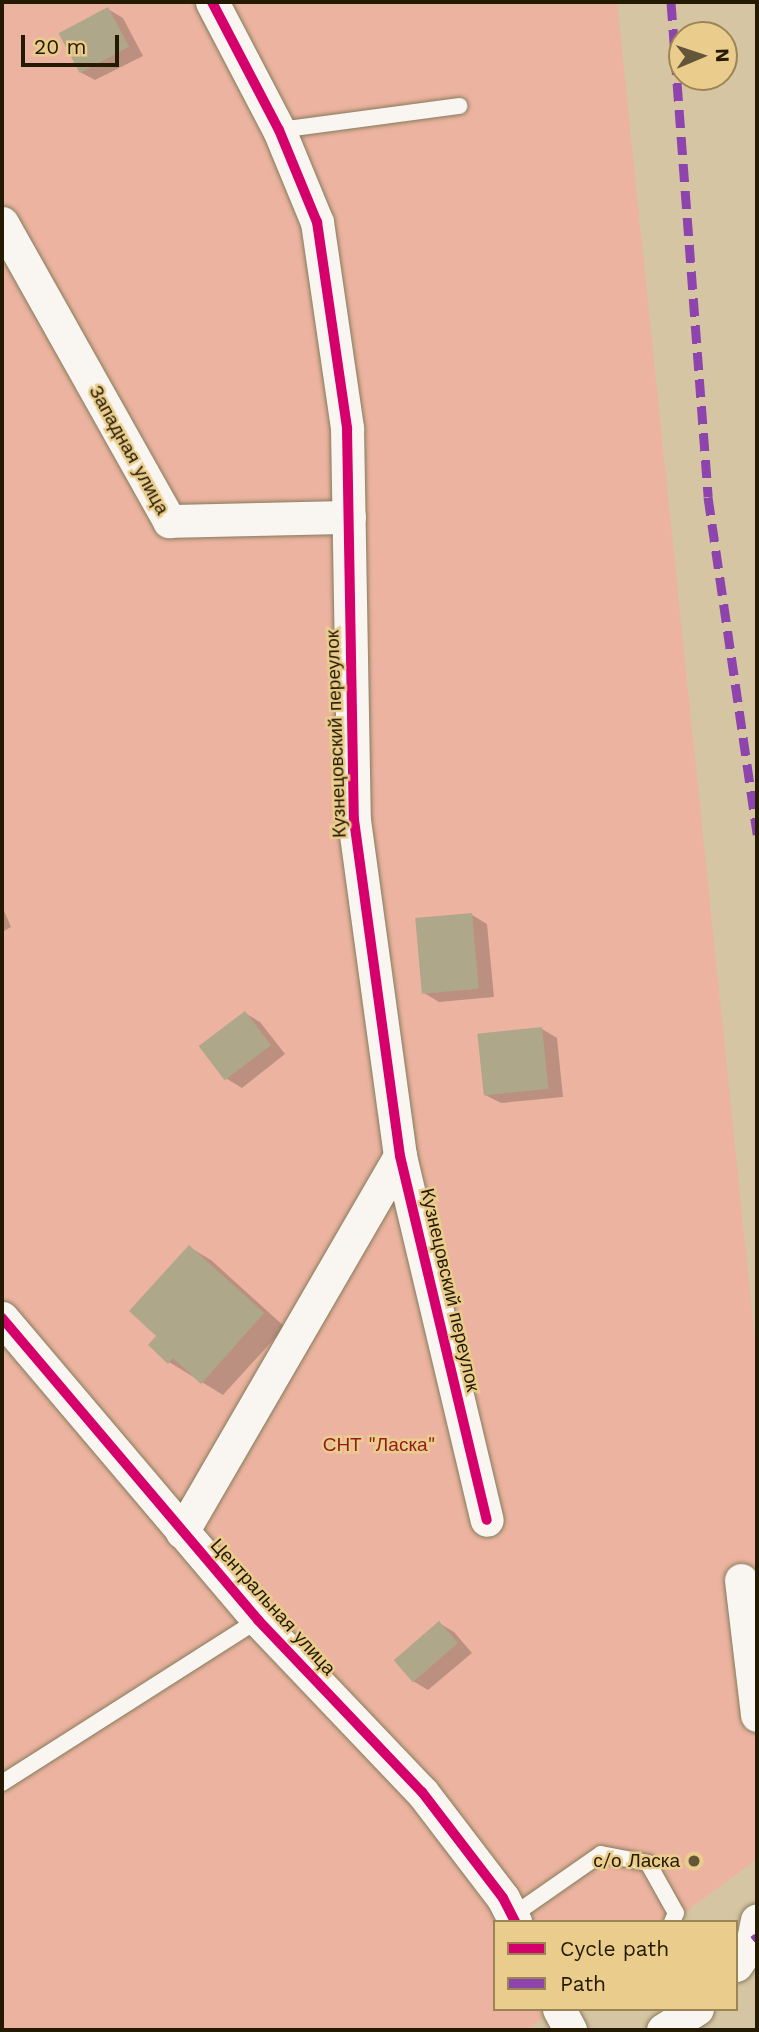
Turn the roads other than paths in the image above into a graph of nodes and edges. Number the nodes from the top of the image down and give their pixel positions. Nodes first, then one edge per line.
1 (212, 2) edge
2 (459, 106) dead end
3 (279, 130) junction
4 (2, 223) edge
5 (348, 517) junction
6 (400, 1156) junction
7 (2, 1318) edge
8 (487, 1520) dead end
9 (182, 1532) junction
10 (741, 1580) dead end
11 (258, 1620) junction
12 (757, 1715) edge
13 (2, 1783) edge
14 (514, 1919) edge
15 (673, 1920) edge
16 (757, 1920) edge
17 (738, 1962) edge
18 (694, 2011) edge
19 (663, 2030) edge

1 - 3 street, Кузнецовский переулок
2 - 3 lane
3 - 5 street, Кузнецовский переулок
4 - 5 street, Западная улица
5 - 6 street, Кузнецовский переулок
6 - 8 street, Кузнецовский переулок
6 - 9 street
7 - 9 street, Центральная улица
9 - 11 street, Центральная улица
10 - 12 street
11 - 13 lane
11 - 14 street, Центральная улица
14 - 15 lane
16 - 17 street
18 - 19 street

